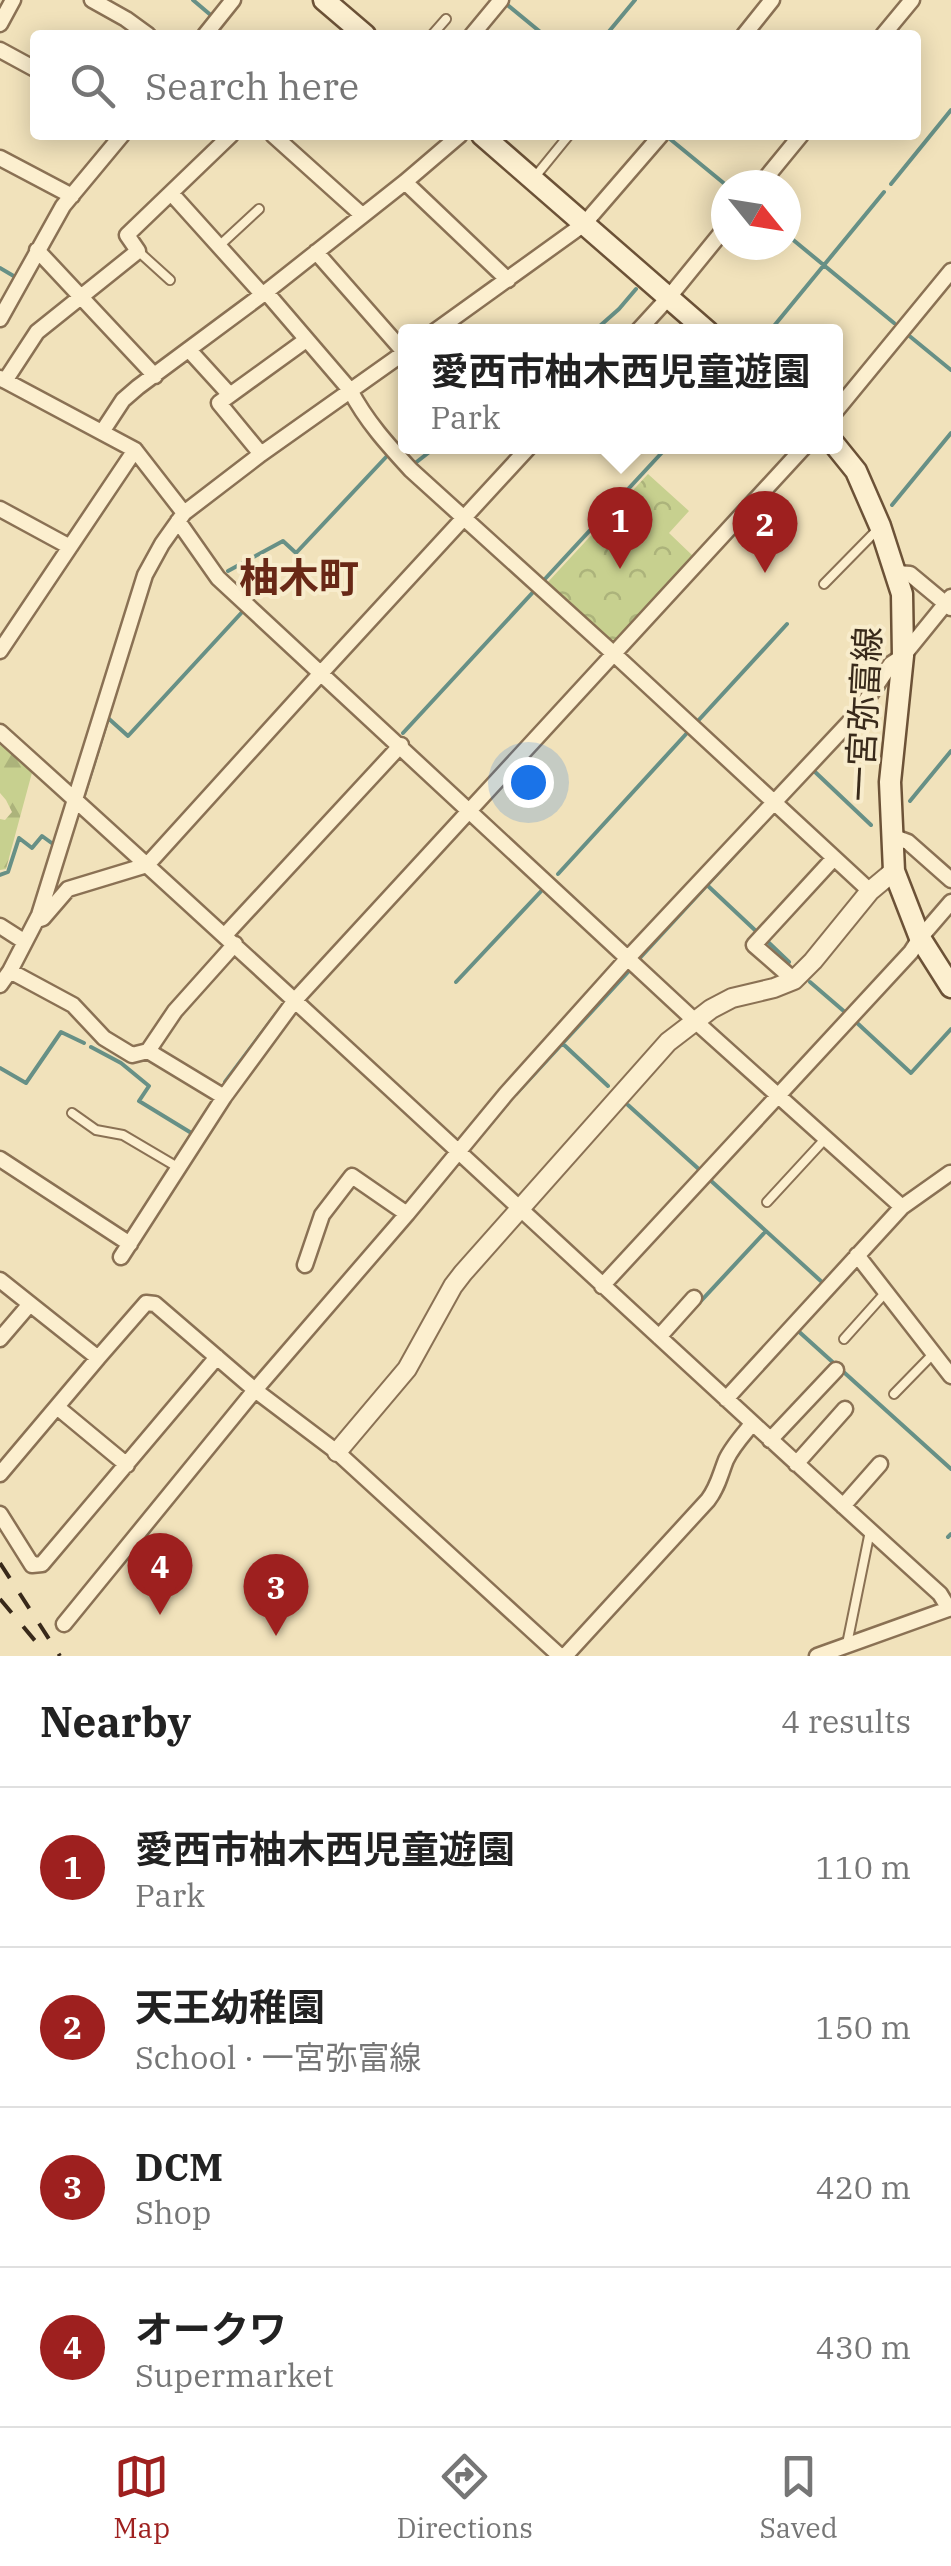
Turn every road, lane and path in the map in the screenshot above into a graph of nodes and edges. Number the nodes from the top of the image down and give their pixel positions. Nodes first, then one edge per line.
1 (13, 0) edge
2 (92, 0) edge
3 (234, 0) edge
4 (324, 0) edge
5 (501, 0) edge
6 (772, 0) edge
7 (912, 0) edge
8 (446, 19) dead end
9 (0, 24) edge
10 (141, 30) edge
11 (209, 30) edge
12 (359, 30) edge
13 (436, 30) edge
14 (476, 30) edge
15 (748, 30) edge
16 (887, 30) edge
17 (0, 50) edge
18 (30, 66) edge
19 (118, 140) edge
20 (226, 140) edge
21 (279, 140) edge
22 (454, 140) edge
23 (488, 140) edge
24 (565, 140) edge
25 (656, 140) edge
26 (797, 140) edge
27 (0, 158) edge
28 (772, 170) edge
29 (532, 179) junction
30 (406, 182) junction
31 (171, 193) junction
32 (72, 196) junction
33 (260, 210) dead end
34 (362, 215) junction
35 (584, 224) junction
36 (711, 245) edge
37 (219, 246) junction
38 (37, 250) junction
39 (138, 251) junction
40 (316, 252) junction
41 (951, 271) edge
42 (170, 280) dead end
43 (508, 280) junction
44 (264, 293) junction
45 (81, 297) junction
46 (668, 297) junction
47 (0, 319) edge
48 (445, 324) edge
49 (644, 324) edge
50 (699, 324) edge
51 (306, 340) junction
52 (398, 345) edge
53 (190, 350) junction
54 (398, 356) edge
55 (155, 376) junction
56 (3, 380) edge
57 (350, 390) junction
58 (230, 395) junction
59 (843, 402) edge
60 (102, 432) junction
61 (135, 450) junction
62 (261, 454) junction
63 (523, 454) edge
64 (798, 454) edge
65 (842, 454) edge
66 (0, 509) edge
67 (181, 517) junction
68 (464, 518) junction
69 (880, 526) junction
70 (70, 547) junction
71 (896, 572) junction
72 (824, 584) dead end
73 (949, 603) edge
74 (0, 651) edge
75 (614, 654) junction
76 (903, 656) junction
77 (322, 672) junction
78 (0, 732) edge
79 (401, 745) junction
80 (76, 800) junction
81 (773, 801) junction
82 (470, 810) junction
83 (892, 836) junction
84 (834, 858) junction
85 (148, 865) junction
86 (894, 872) junction
87 (951, 880) edge
88 (870, 891) junction
89 (951, 902) edge
90 (36, 921) junction
91 (0, 926) edge
92 (920, 938) junction
93 (230, 939) junction
94 (25, 942) junction
95 (628, 958) junction
96 (10, 971) junction
97 (794, 980) junction
98 (0, 986) edge
99 (951, 987) edge
100 (296, 999) junction
101 (694, 1020) junction
102 (148, 1051) junction
103 (777, 1095) junction
104 (224, 1097) junction
105 (72, 1113) dead end
106 (824, 1139) junction
107 (458, 1150) junction
108 (0, 1158) edge
109 (179, 1168) junction
110 (950, 1173) edge
111 (767, 1202) dead end
112 (902, 1206) junction
113 (519, 1210) junction
114 (408, 1214) junction
115 (130, 1244) junction
116 (857, 1255) junction
117 (121, 1258) dead end
118 (305, 1265) dead end
119 (0, 1280) edge
120 (602, 1286) junction
121 (886, 1292) junction
122 (694, 1298) dead end
123 (30, 1304) junction
124 (659, 1338) junction
125 (844, 1339) dead end
126 (0, 1340) edge
127 (934, 1354) junction
128 (218, 1357) junction
129 (98, 1358) junction
130 (836, 1370) dead end
131 (951, 1376) edge
132 (255, 1390) junction
133 (894, 1394) dead end
134 (726, 1399) junction
135 (57, 1407) junction
136 (846, 1409) dead end
137 (752, 1424) junction
138 (770, 1440) junction
139 (337, 1452) junction
140 (126, 1464) junction
141 (796, 1464) junction
142 (880, 1464) dead end
143 (0, 1474) edge
144 (843, 1506) junction
145 (0, 1514) edge
146 (870, 1531) junction
147 (950, 1609) edge
148 (64, 1624) dead end
149 (846, 1645) junction
150 (562, 1656) edge
151 (817, 1656) edge

1 - 9 street
2 - 10 street
3 - 11 street
4 - 12 main road
5 - 14 street
6 - 15 street
7 - 16 street
8 - 13 lane
17 - 18 street
19 - 32 street
20 - 31 street
21 - 34 street
22 - 30 street
23 - 29 main road
24 - 29 lane
25 - 35 street
26 - 28 street
27 - 32 street
29 - 35 main road
30 - 34 street
30 - 43 street
31 - 37 street
31 - 39 street
32 - 38 street
33 - 37 lane
34 - 40 street
35 - 43 street
35 - 46 main road
36 - 46 street
37 - 44 street
38 - 45 street
38 - 47 street
39 - 42 lane
39 - 45 street
40 - 44 street
40 - 52 street
41 - 59 street
43 - 48 street
44 - 51 street
44 - 53 street
45 - 55 street
45 - 56 street
46 - 49 street
46 - 50 main road
51 - 57 street
51 - 58 street
53 - 55 street
53 - 58 street
54 - 57 street
55 - 60 street
56 - 60 street
57 - 62 street
57 - 68 street
58 - 62 street
60 - 61 street
61 - 67 street
61 - 70 street
62 - 67 street
63 - 68 street
64 - 75 street
65 - 69 main road, 一宮弥富線
66 - 70 street
67 - 77 street
67 - 80 street
68 - 75 street
68 - 77 street
69 - 71 main road, 一宮弥富線
69 - 72 lane
70 - 74 street
71 - 73 street
71 - 76 main road, 一宮弥富線
73 - 76 street
75 - 81 street
75 - 82 street
76 - 81 street
76 - 83 main road, 一宮弥富線
77 - 79 street
77 - 85 street
78 - 80 street
79 - 82 street
79 - 93 street
80 - 85 street
80 - 90 street
81 - 84 street
81 - 95 street
82 - 95 street
82 - 100 street
83 - 86 main road, 一宮弥富線
83 - 87 street
84 - 88 street
84 - 97 street
85 - 90 street
85 - 93 street
86 - 88 street
86 - 92 main road, 一宮弥富線
88 - 97 street
89 - 92 street
90 - 94 street
91 - 94 street
92 - 99 main road, 一宮弥富線
92 - 103 street
93 - 100 street
93 - 102 street
94 - 96 street
95 - 101 street
95 - 107 street
96 - 98 street
96 - 102 street
97 - 101 street
100 - 104 street
100 - 107 street
101 - 103 street
101 - 113 street
102 - 104 street
103 - 106 street
103 - 120 street
104 - 109 street
105 - 109 lane
106 - 111 lane
106 - 112 street
107 - 113 street
107 - 114 street
108 - 115 street
109 - 115 street
110 - 112 street
112 - 116 street
113 - 120 street
113 - 139 street
114 - 118 street
114 - 132 street
115 - 117 street
116 - 121 street
116 - 134 street
119 - 123 street
120 - 124 street
121 - 125 lane
121 - 127 street
122 - 124 street
123 - 126 street
123 - 129 street
124 - 134 street
127 - 131 street
127 - 133 lane
128 - 129 street
128 - 132 street
128 - 140 street
129 - 135 street
130 - 138 street
132 - 139 street
132 - 148 street
134 - 137 street
135 - 140 street
135 - 143 street
136 - 141 street
137 - 138 street
137 - 150 street
138 - 141 street
139 - 150 street
140 - 145 street
141 - 144 street
142 - 144 street
144 - 146 street
146 - 147 street
146 - 149 lane
147 - 149 street
149 - 151 street

